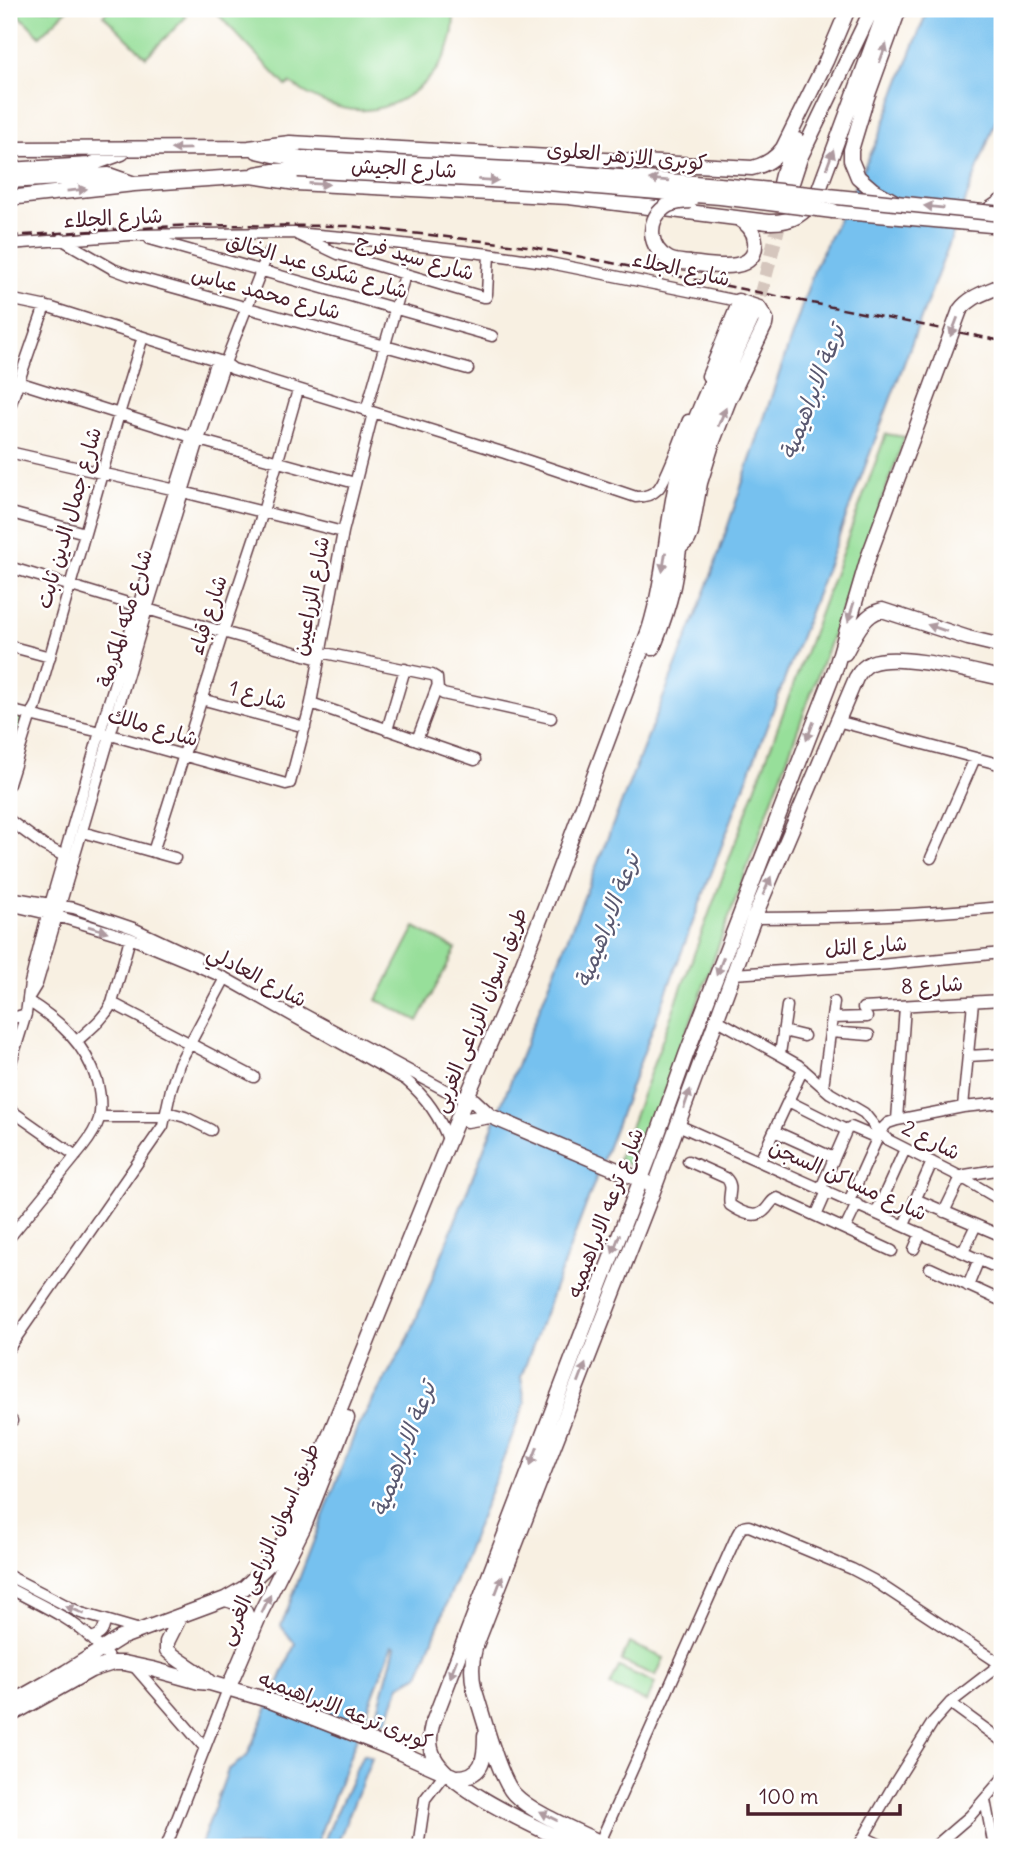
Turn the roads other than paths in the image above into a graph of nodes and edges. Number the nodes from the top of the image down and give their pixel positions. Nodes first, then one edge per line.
1 (848, 9) edge
2 (859, 9) edge
3 (872, 9) edge
4 (886, 9) edge
5 (899, 9) edge
6 (249, 148) junction
7 (9, 149) edge
8 (130, 150) junction
9 (299, 164) junction
10 (728, 167) junction
11 (9, 170) edge
12 (252, 176) junction
13 (9, 181) edge
14 (134, 184) junction
15 (720, 197) junction
16 (9, 198) edge
17 (1002, 201) edge
18 (896, 203) junction
19 (986, 212) junction
20 (1002, 214) edge
21 (720, 215) junction
22 (738, 218) junction
23 (1002, 226) edge
24 (294, 233) junction
25 (130, 235) junction
26 (61, 239) junction
27 (9, 244) edge
28 (268, 253) dead end
29 (489, 254) junction
30 (261, 271) junction
31 (405, 275) junction
32 (1002, 285) edge
33 (9, 299) edge
34 (9, 306) edge
35 (246, 308) junction
36 (396, 308) junction
37 (44, 309) junction
38 (745, 310) junction
39 (492, 336) dead end
40 (141, 343) junction
41 (385, 345) junction
42 (222, 365) junction
43 (468, 369) dead end
44 (18, 382) junction
45 (298, 390) junction
46 (9, 409) edge
47 (370, 412) junction
48 (119, 414) junction
49 (195, 438) junction
50 (9, 452) edge
51 (278, 462) junction
52 (102, 473) junction
53 (355, 482) junction
54 (180, 491) junction
55 (263, 512) junction
56 (15, 514) dead end
57 (343, 531) junction
58 (85, 533) junction
59 (678, 549) junction
60 (9, 566) edge
61 (70, 584) junction
62 (142, 607) junction
63 (223, 632) junction
64 (9, 646) edge
65 (1002, 646) edge
66 (320, 656) junction
67 (50, 657) junction
68 (836, 667) junction
69 (405, 669) junction
70 (1002, 678) edge
71 (437, 687) junction
72 (201, 699) junction
73 (311, 703) junction
74 (9, 710) edge
75 (31, 714) junction
76 (551, 718) dead end
77 (837, 721) junction
78 (305, 727) junction
79 (387, 730) junction
80 (105, 733) junction
81 (417, 740) junction
82 (183, 755) junction
83 (975, 758) junction
84 (475, 760) dead end
85 (1002, 765) edge
86 (9, 784) edge
87 (286, 784) joint
88 (9, 820) edge
89 (82, 832) junction
90 (153, 852) junction
91 (69, 858) junction
92 (175, 858) dead end
93 (930, 858) dead end
94 (9, 897) edge
95 (9, 905) edge
96 (1002, 906) edge
97 (54, 910) junction
98 (754, 918) junction
99 (130, 938) junction
100 (1002, 953) edge
101 (733, 974) junction
102 (225, 978) junction
103 (29, 999) junction
104 (1002, 1000) edge
105 (834, 1002) dead end
106 (973, 1002) junction
107 (112, 1003) junction
108 (787, 1006) dead end
109 (905, 1006) junction
110 (26, 1014) junction
111 (504, 1017) junction
112 (832, 1018) junction
113 (9, 1019) edge
114 (716, 1019) junction
115 (783, 1031) junction
116 (830, 1032) junction
117 (869, 1035) dead end
118 (804, 1037) dead end
119 (77, 1041) junction
120 (190, 1043) junction
121 (780, 1054) junction
122 (1002, 1054) edge
123 (968, 1056) junction
124 (693, 1057) junction
125 (9, 1069) edge
126 (803, 1069) junction
127 (254, 1077) dead end
128 (823, 1087) junction
129 (470, 1100) junction
130 (788, 1101) junction
131 (1002, 1103) edge
132 (963, 1107) junction
133 (9, 1109) edge
134 (166, 1114) junction
135 (489, 1116) junction
136 (100, 1117) junction
137 (467, 1120) junction
138 (897, 1120) junction
139 (678, 1125) junction
140 (211, 1130) dead end
141 (846, 1130) junction
142 (774, 1131) junction
143 (878, 1136) junction
144 (449, 1142) junction
145 (905, 1149) junction
146 (76, 1156) junction
147 (834, 1158) junction
148 (688, 1161) dead end
149 (932, 1162) junction
150 (763, 1163) junction
151 (1002, 1169) edge
152 (761, 1176) dead end
153 (961, 1178) junction
154 (640, 1180) junction
155 (655, 1186) junction
156 (824, 1189) junction
157 (915, 1199) junction
158 (1002, 1201) edge
159 (853, 1203) junction
160 (944, 1212) junction
161 (876, 1213) junction
162 (816, 1216) junction
163 (904, 1225) junction
164 (976, 1225) junction
165 (13, 1226) edge
166 (845, 1229) junction
167 (921, 1233) junction
168 (1002, 1236) edge
169 (9, 1238) edge
170 (914, 1249) dead end
171 (892, 1251) dead end
172 (963, 1252) junction
173 (979, 1259) junction
174 (930, 1268) dead end
175 (1002, 1270) edge
176 (968, 1286) junction
177 (1002, 1301) edge
178 (10, 1344) edge
179 (524, 1501) junction
180 (9, 1576) edge
181 (9, 1588) edge
182 (225, 1599) junction
183 (180, 1616) junction
184 (105, 1620) junction
185 (136, 1631) junction
186 (252, 1634) junction
187 (90, 1638) junction
188 (101, 1651) junction
189 (123, 1664) junction
190 (1002, 1664) edge
191 (210, 1683) junction
192 (228, 1689) junction
193 (9, 1703) edge
194 (950, 1703) junction
195 (9, 1716) edge
196 (484, 1720) junction
197 (1002, 1726) edge
198 (998, 1738) edge
199 (205, 1748) junction
200 (445, 1773) junction
201 (1002, 1779) edge
202 (985, 1800) junction
203 (1002, 1818) edge
204 (989, 1821) junction
205 (861, 1842) edge
206 (604, 1845) edge
207 (166, 1847) edge
208 (418, 1847) edge
209 (577, 1847) edge
210 (885, 1847) edge
211 (934, 1847) edge
212 (994, 1847) edge

1 - 10 main road, شارع الجيش
2 - 3 main road
22 -> 4 main road, شارع الجيش
18 -> 5 main road
6 -> 8 main road, شارع الجيش
6 - 9 main road, كوبرى الازهر العلوى
6 - 10 main road, شارع الجيش
7 - 8 main road, شارع الجيش
8 - 11 main road
9 - 12 main road, كوبرى الازهر العلوى
9 -> 15 main road, كوبرى الازهر العلوى, bridge
18 -> 9 main road, كوبرى الازهر العلوى, bridge
10 - 21 main road
12 - 14 main road, شارع الجيش
12 -> 21 main road, شارع الجيش
13 - 14 main road
16 -> 14 main road, شارع الجيش
15 - 22 main road, bridge
15 - 23 main road, كوبرى الازهر العلوى, bridge
17 - 19 main road
19 -> 18 main road, كوبرى الازهر العلوى, bridge
19 - 20 main road, كوبرى الازهر العلوى, bridge
21 - 22 main road, شارع الجيش
24 - 25 street, شارع الجلاء
24 - 29 street, شارع الجلاء
24 - 31 street, شارع سيد فرج
25 - 26 street, شارع الجلاء
25 - 30 street, شارع شكرى عبد الخالق
26 - 27 street, شارع الجلاء
26 - 35 street, شارع محمد عباس
28 - 30 street, شارع مكه المكرمة
29 - 31 street, شارع سيد فرج
29 - 38 street, شارع الجلاء
30 - 35 street, شارع مكه المكرمة
30 - 36 street, شارع شكرى عبد الخالق
31 - 36 street, شارع الزراعيين
32 -> 68 main road, bridge
33 - 37 street, شارع الجلاء
34 - 37 street, شارع الجلاء
35 - 41 street, شارع محمد عباس
35 - 42 street, شارع مكه المكرمة
36 - 39 street, شارع شكرى عبد الخالق
36 - 41 street, شارع الزراعيين
37 - 40 street, شارع الجلاء
37 - 42 street, شارع الجلاء
37 - 44 street
38 - 47 street, شارع الجلاء
38 - 59 main road, طريق اسوان الزراعى الغربى
59 -> 38 main road
38 -> 111 main road, طريق اسوان الزراعى الغربى
40 - 42 street, شارع الجلاء
40 - 48 street, شارع جمال الدين ثابت
41 - 43 street, شارع محمد عباس
41 - 47 street, شارع الزراعيين
42 - 45 street, شارع الجلاء
42 - 49 street, شارع مكه المكرمة
44 - 46 street
44 - 48 street
45 - 47 street, شارع الجلاء
45 - 51 street, شارع قباء
47 - 53 street, شارع الزراعيين
48 - 49 street
48 - 52 street, شارع جمال الدين ثابت
49 - 51 street
49 - 54 street, شارع مكه المكرمة
50 - 52 street
51 - 53 street
51 - 55 street, شارع قباء
52 - 54 street
52 - 58 street, شارع جمال الدين ثابت
53 - 57 street, شارع الزراعيين
54 - 55 street
54 - 62 street, شارع مكه المكرمة
55 - 57 street
55 - 63 street, شارع قباء
56 - 58 street
57 - 66 street, شارع الزراعيين
58 - 61 street, شارع جمال الدين ثابت
59 - 111 main road, طريق اسوان الزراعى الغربى
60 - 61 street
61 - 62 street
61 - 67 street, شارع جمال الدين ثابت
62 - 63 street
62 - 80 street, شارع مكه المكرمة
63 - 66 street
63 - 72 street, شارع قباء
64 - 67 street
65 -> 68 main road
66 - 69 street
66 - 73 street, شارع الزراعيين
67 - 75 street, شارع جمال الدين ثابت
68 -> 124 main road, شارع ترعه الابراهيميه
69 - 71 street
69 - 79 street
70 - 77 main road, شارع ترعه الابراهيميه
71 - 76 street
71 - 81 street
72 - 78 street, شارع 1
72 - 82 street, شارع قباء
73 - 78 street, شارع الزراعيين
73 - 79 street
74 - 75 street, شارع مالك
75 - 80 street, شارع مالك
75 - 86 street, شارع جمال الدين ثابت
77 - 83 street
98 -> 77 main road, شارع ترعه الابراهيميه
78 - 87 street, شارع الزراعيين
79 - 81 street
80 - 82 street, شارع مالك
80 - 89 street, شارع مكه المكرمة
80 - 91 street, شارع مكه المكرمة
81 - 84 street
82 - 87 street, شارع مالك
82 - 90 street, شارع قباء
83 - 85 street
83 - 93 street
88 - 91 street
89 - 90 street
89 - 91 street, شارع مكه المكرمة
90 - 92 street
91 - 97 street, شارع مكه المكرمة
94 - 97 street, شارع العادلي
95 - 97 street, شارع العادلي
96 - 98 street
97 -> 99 street, شارع العادلي
97 - 103 street, شارع مكه المكرمة
97 - 129 street, شارع العادلي
98 - 101 main road, شارع ترعه الابراهيميه
99 - 102 street, شارع العادلي
99 - 107 street
100 - 101 street, شارع التل
101 - 114 main road, شارع ترعه الابراهيميه
102 - 120 street
102 - 144 street, شارع العادلي
103 - 110 street, شارع مكه المكرمة
103 - 119 street
104 - 106 street, شارع 8
105 - 112 street
106 - 109 street, شارع 8
106 - 123 street
107 - 119 street
107 - 120 street
108 - 115 street
109 - 112 street, شارع 8
109 - 138 street
110 - 113 street
110 - 125 street, شارع مكه المكرمة
111 - 129 main road, طريق اسوان الزراعى الغربى
112 - 116 street
114 - 121 street
114 - 124 main road, شارع ترعه الابراهيميه
115 - 118 street
115 - 121 street
116 - 117 street
116 - 128 street
119 - 136 street
120 - 127 street
120 - 134 street
121 - 126 street
122 - 123 street
123 - 132 street
139 -> 124 main road, شارع ترعه الابراهيميه
124 - 154 main road, شارع ترعه الابراهيميه
126 - 128 street
126 - 130 street
128 - 143 street
129 - 135 main road
129 - 137 main road, طريق اسوان الزراعى الغربى
129 - 144 main road, طريق اسوان الزراعى الغربى
130 - 141 street
130 - 142 street
131 - 132 street
132 - 138 street
133 - 146 street
134 - 136 street
134 - 140 street
134 - 178 street
135 - 137 main road
135 - 154 main road
136 - 146 street
186 -> 137 main road, طريق اسوان الزراعى الغربى
138 - 143 street
139 - 150 street, شارع مساكن السجن
139 - 155 main road, شارع ترعه الابراهيميه
141 - 143 street
141 - 147 street
142 - 147 street
142 - 150 street
143 - 145 street, شارع 2
143 - 159 street
144 - 182 main road, طريق اسوان الزراعى الغربى
145 - 149 street, شارع 2
145 - 161 street
146 - 165 street
147 - 156 street
148 - 162 street
149 - 153 street, شارع 2
149 - 157 street
150 - 152 street
150 - 156 street, شارع مساكن السجن
151 - 153 street
153 - 158 street, شارع 2
153 - 160 street
154 - 155 main road
154 -> 179 main road, شارع ترعه الابراهيميه
179 -> 155 main road, شارع ترعه الابراهيميه
156 - 159 street, شارع مساكن السجن
156 - 162 street
157 - 160 street
157 - 163 street
159 - 161 street, شارع مساكن السجن
159 - 166 street
160 - 164 street
161 - 163 street, شارع مساكن السجن
162 - 166 street
163 - 167 street, شارع مساكن السجن
164 - 168 street
164 - 172 street
165 - 169 street
166 - 171 street
167 - 170 street
167 - 172 street, شارع مساكن السجن
172 - 173 street, شارع مساكن السجن
173 - 175 street, شارع مساكن السجن
173 - 176 street
174 - 176 street
176 - 177 street
196 -> 179 main road, شارع ترعه الابراهيميه
179 -> 200 main road, شارع ترعه الابراهيميه
184 -> 180 street
181 - 187 street
182 - 183 main road, طريق اسوان الزراعى الغربى
182 - 186 main road
183 - 185 main road, طريق اسوان الزراعى الغربى
183 - 191 main road
184 - 185 street
184 - 187 street
185 - 188 main road, طريق اسوان الزراعى الغربى
186 - 192 main road, طريق اسوان الزراعى الغربى
187 - 188 street
188 - 189 street
188 - 193 main road
189 - 191 main road
189 - 195 main road
189 - 199 street
190 - 194 street
190 - 206 street
191 - 192 main road
192 - 199 street
192 - 200 main road, كوبرى ترعه الابراهيميه
194 - 198 street
194 - 205 street
196 - 200 main road
206 -> 196 main road
197 - 198 street
199 - 207 street
200 - 208 street
200 - 209 main road, كوبرى ترعه الابراهيميه
201 - 202 street
202 - 204 street
202 - 211 street
203 - 204 street
204 - 212 street
205 - 210 street

